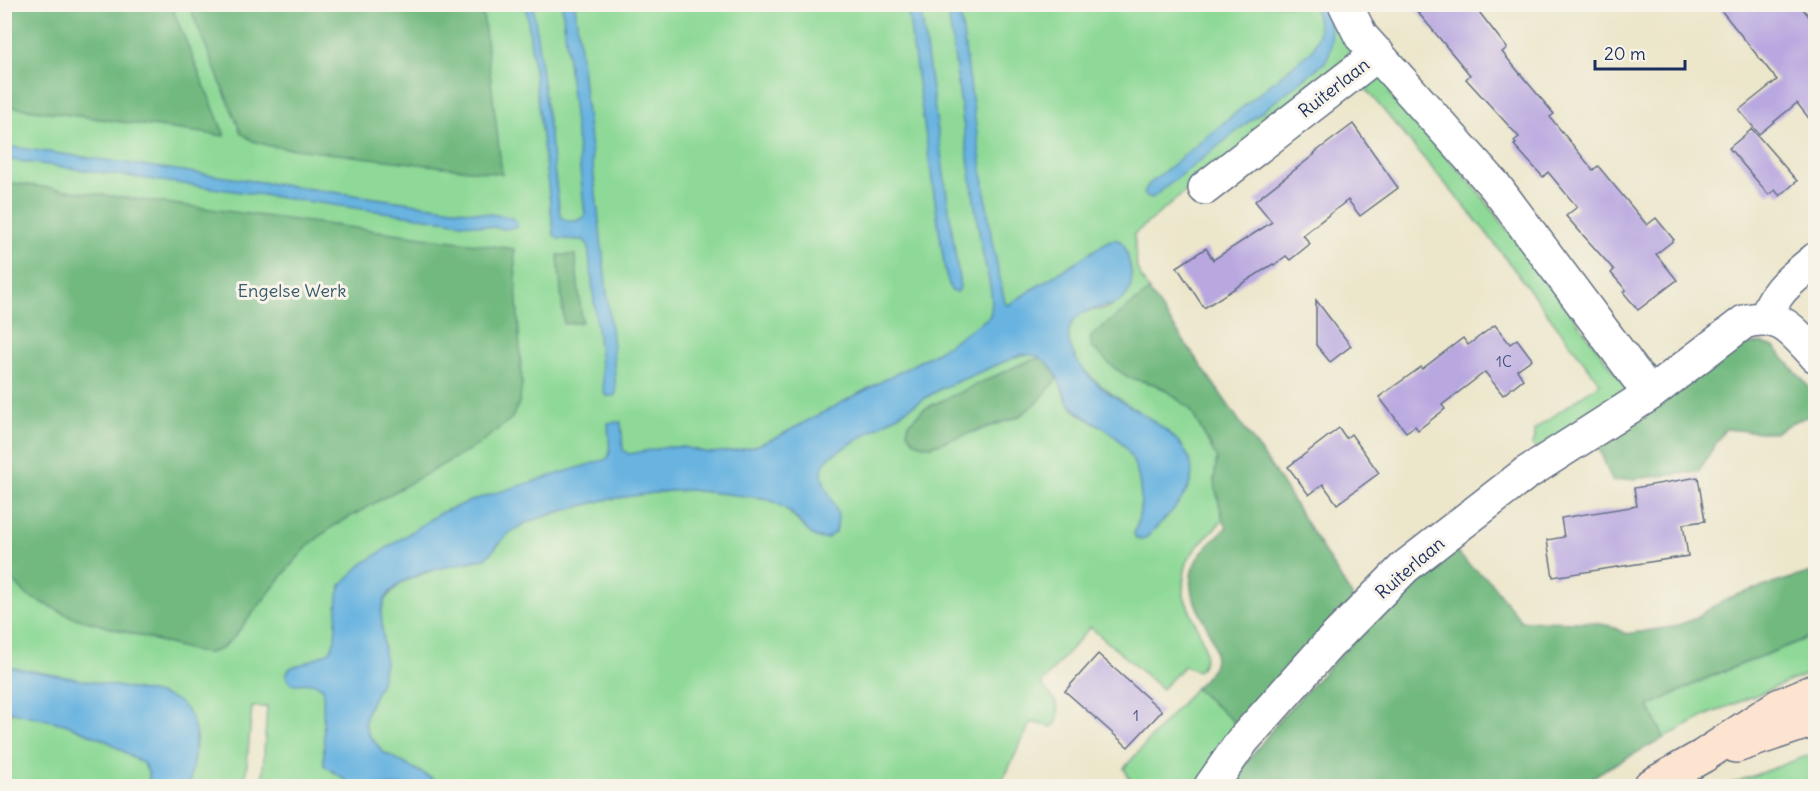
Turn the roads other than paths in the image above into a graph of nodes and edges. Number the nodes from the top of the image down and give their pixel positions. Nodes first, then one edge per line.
1 (1345, 4) edge
2 (1378, 54) junction
3 (1205, 188) dead end
4 (1815, 259) edge
5 (1767, 318) junction
6 (1815, 356) edge
7 (1650, 394) junction
8 (1815, 690) edge
9 (1815, 719) edge
10 (1703, 756) junction
11 (1211, 786) edge
12 (1650, 786) edge

1 - 2 street, Ruiterlaan
2 - 3 street, Ruiterlaan
2 - 7 street, Ruiterlaan
4 - 5 street
5 - 6 street
5 - 7 street, Ruiterlaan
7 - 11 street, Ruiterlaan
8 - 10 main road
9 - 10 main road
10 - 12 main road

